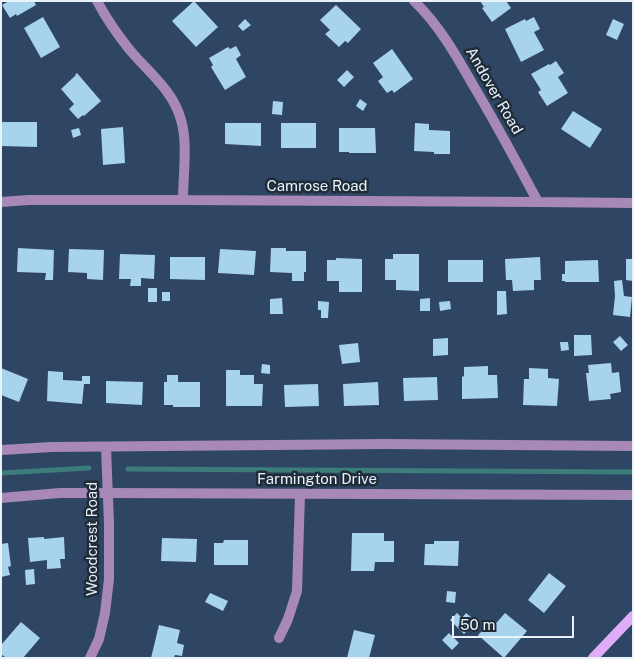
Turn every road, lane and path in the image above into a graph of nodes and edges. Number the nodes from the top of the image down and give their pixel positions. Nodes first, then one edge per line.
1 (97, 1) edge
2 (414, 1) edge
3 (183, 200) junction
4 (1, 202) edge
5 (538, 202) junction
6 (633, 203) edge
7 (633, 446) edge
8 (106, 447) junction
9 (1, 450) edge
10 (108, 493) junction
11 (300, 494) junction
12 (633, 496) edge
13 (1, 498) edge
14 (633, 616) edge
15 (279, 638) dead end
16 (90, 658) edge
17 (593, 658) edge

1 - 3 street
2 - 5 street, Andover Road
3 - 4 street, Camrose Road
3 - 5 street, Camrose Road
5 - 6 street, Camrose Road
7 - 8 street
8 - 9 street
8 - 10 street, Woodcrest Road
10 - 11 street, Farmington Drive
10 - 13 street, Farmington Drive
10 - 16 street, Woodcrest Road
11 - 12 street, Farmington Drive
11 - 15 street
14 - 17 main road

